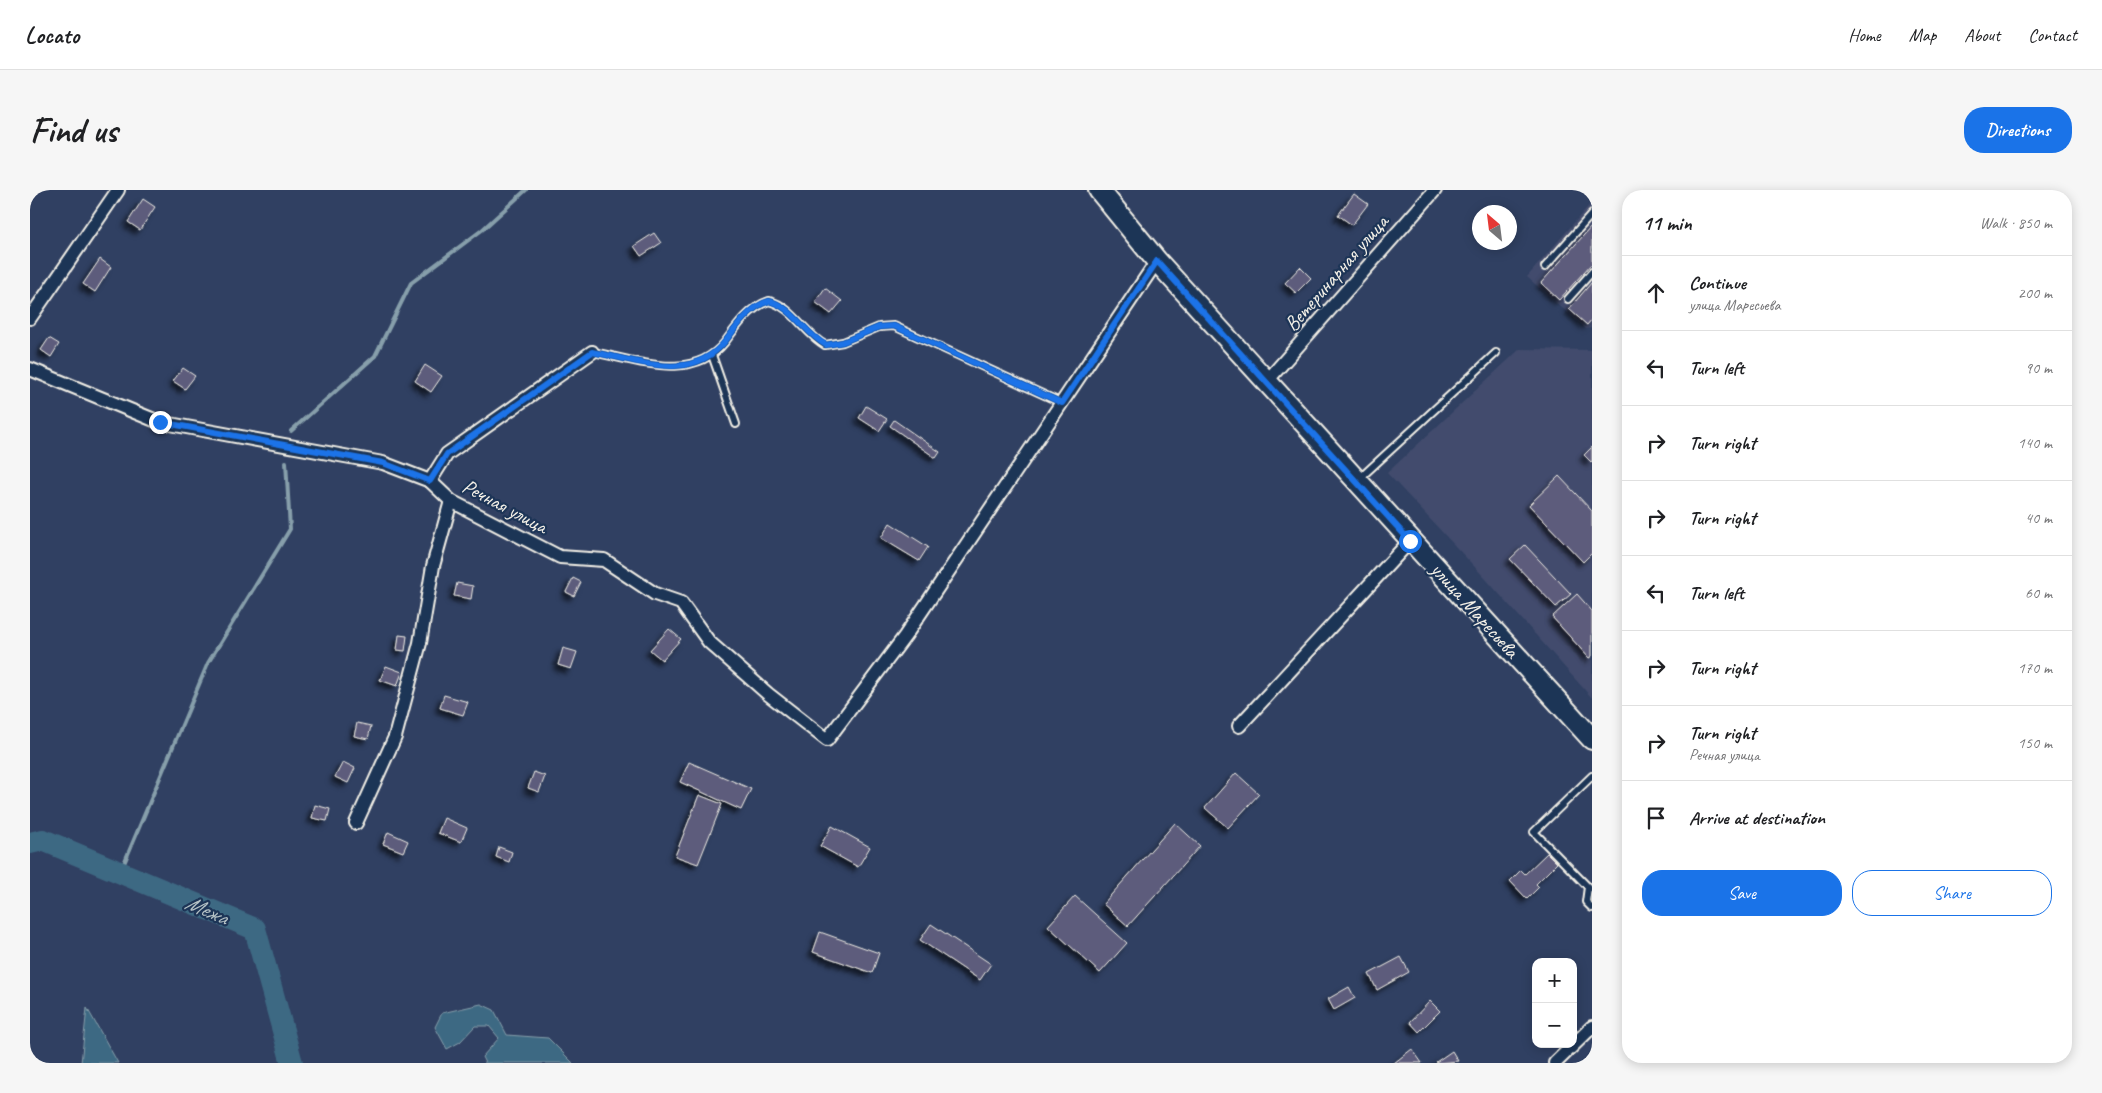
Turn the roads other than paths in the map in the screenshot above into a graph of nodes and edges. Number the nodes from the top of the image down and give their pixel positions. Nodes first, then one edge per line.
1 (118, 190) edge
2 (1098, 190) edge
3 (1435, 190) edge
4 (1592, 214) edge
5 (1157, 261) junction
6 (1545, 267) dead end
7 (1592, 272) edge
8 (1568, 299) dead end
9 (30, 318) edge
10 (592, 352) joint
11 (1496, 353) dead end
12 (712, 355) junction
13 (30, 369) edge
14 (1267, 382) junction
15 (1062, 403) junction
16 (736, 424) dead end
17 (1356, 480) junction
18 (430, 481) junction
19 (451, 501) junction
20 (1410, 541) junction
21 (1239, 726) dead end
22 (1592, 739) edge
23 (1592, 776) edge
24 (356, 822) dead end
25 (1592, 908) edge
26 (1592, 1027) edge
27 (1555, 1063) edge

1 - 9 street
2 - 5 main road, улица Маресьева
3 - 14 street, Ветеринарная улица
4 - 6 lane
5 - 14 main road, улица Маресьева
5 - 15 street
7 - 8 lane
10 - 12 lane
10 - 18 street
11 - 17 lane
12 - 15 lane
12 - 16 lane
13 - 18 street, Речная улица
14 - 17 main road, улица Маресьева
15 - 19 street, Речная улица
17 - 20 main road, улица Маресьева
18 - 19 street, Речная улица
19 - 24 street
20 - 21 street
20 - 22 main road, улица Маресьева
23 - 25 lane
26 - 27 street

